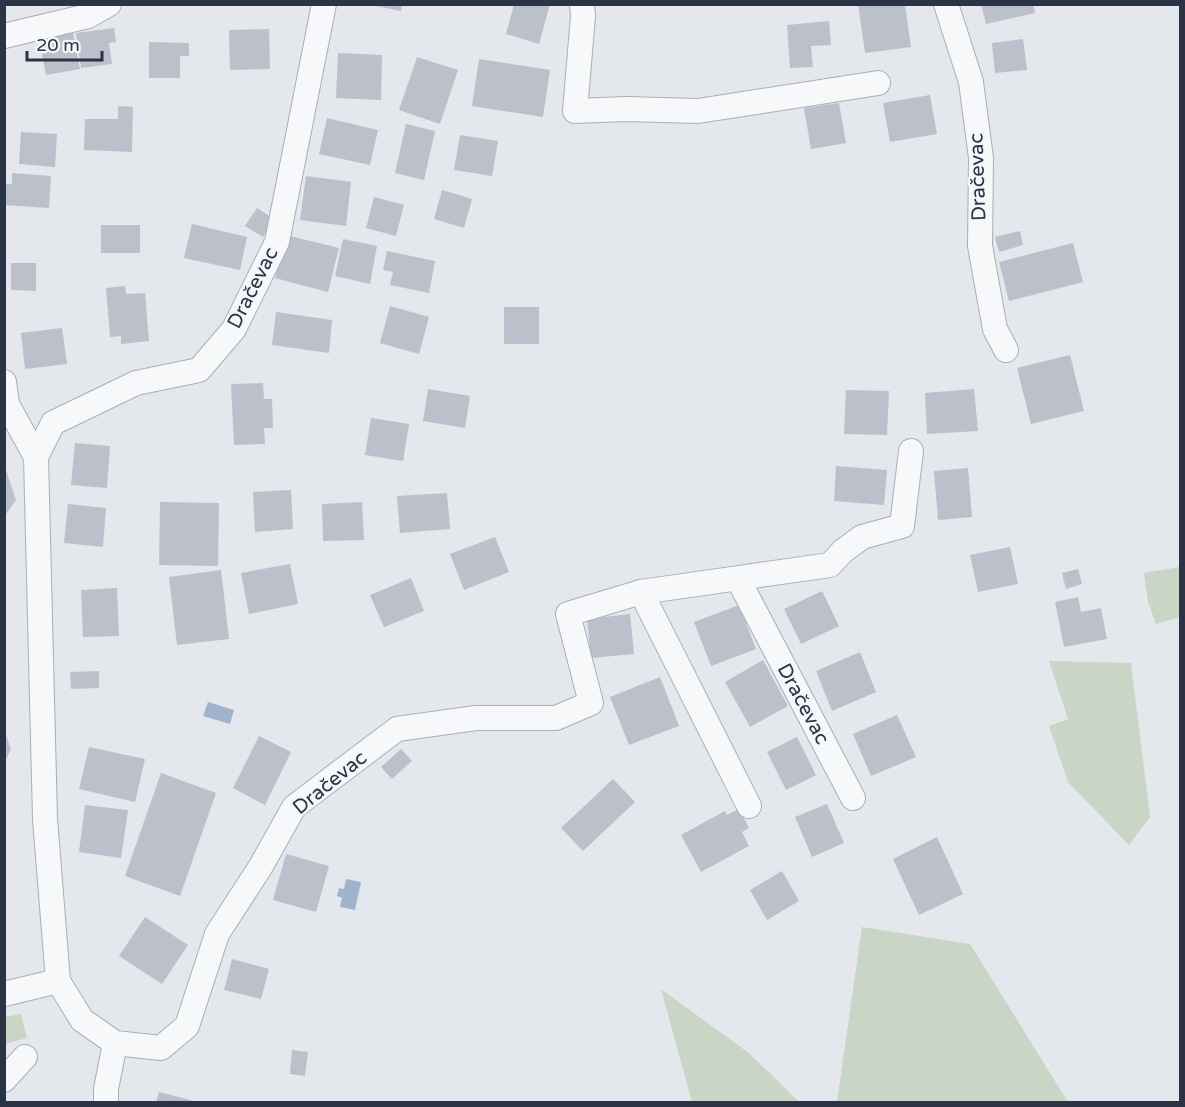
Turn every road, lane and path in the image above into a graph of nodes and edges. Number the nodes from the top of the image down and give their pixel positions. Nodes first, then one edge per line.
1 (109, 4) edge
2 (324, 4) edge
3 (582, 4) edge
4 (946, 4) edge
5 (4, 36) edge
6 (878, 83) dead end
7 (1006, 350) dead end
8 (4, 382) edge
9 (911, 451) dead end
10 (36, 458) junction
11 (738, 579) junction
12 (641, 591) junction
13 (853, 798) dead end
14 (749, 806) dead end
15 (58, 981) junction
16 (4, 994) edge
17 (115, 1043) junction
18 (25, 1057) dead end
19 (4, 1080) edge
20 (106, 1102) edge

1 - 5 street
2 - 10 street, Dračevac
3 - 6 street
4 - 7 street, Dračevac
8 - 10 street, Dračevac
9 - 11 street, Dračevac
10 - 15 street, Dračevac
11 - 12 street, Dračevac
11 - 13 street, Dračevac
12 - 14 street
12 - 17 street, Dračevac
15 - 16 street
15 - 17 street, Dračevac
17 - 20 street
18 - 19 street

